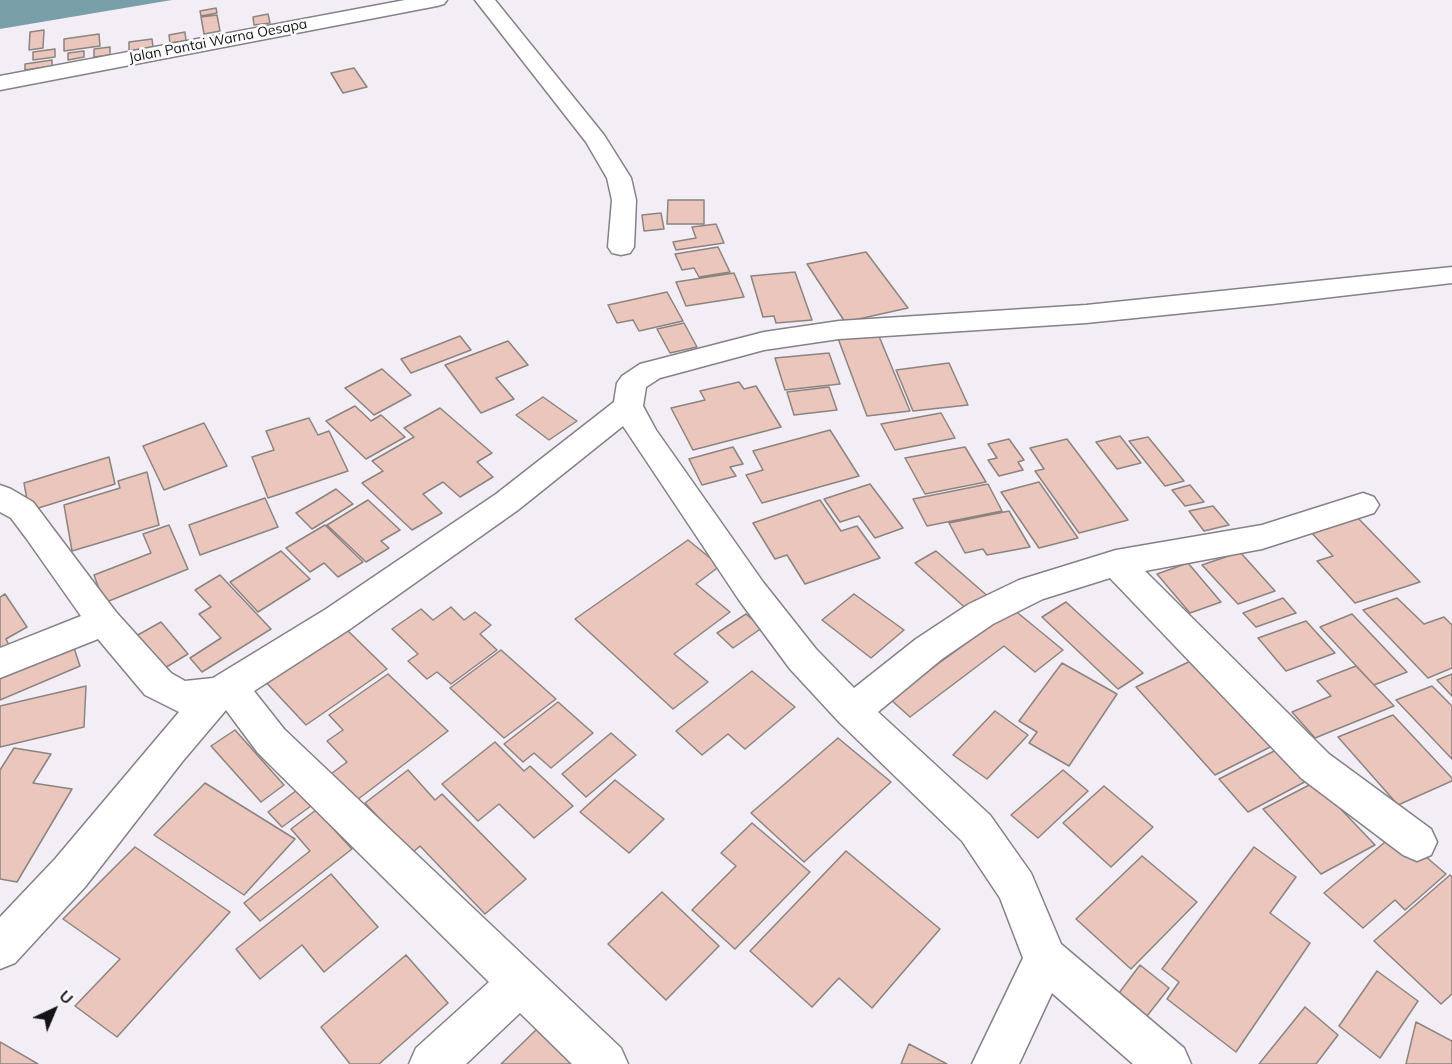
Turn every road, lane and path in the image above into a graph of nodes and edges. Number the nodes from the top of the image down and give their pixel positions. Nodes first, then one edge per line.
1 (437, 0) edge
2 (485, 0) edge
3 (0, 83) edge
4 (621, 247) dead end
5 (1452, 275) edge
6 (628, 406) junction
7 (0, 497) edge
8 (1363, 505) dead end
9 (1116, 563) junction
10 (104, 622) junction
11 (0, 663) edge
12 (224, 690) junction
13 (852, 711) junction
14 (1417, 842) dead end
15 (0, 948) edge
16 (1045, 959) junction
17 (520, 983) junction
18 (432, 1064) edge
19 (605, 1064) edge
20 (995, 1064) edge
21 (1168, 1064) edge

1 - 3 street, Jalan Pantai Warna Oesapa
2 - 4 street
5 - 6 street
6 - 12 street
6 - 13 street
7 - 10 street
8 - 9 street
9 - 13 street
9 - 14 street
10 - 11 street
10 - 12 street
12 - 15 street
12 - 17 street
13 - 16 street
16 - 20 street
16 - 21 street
17 - 18 street
17 - 19 street

